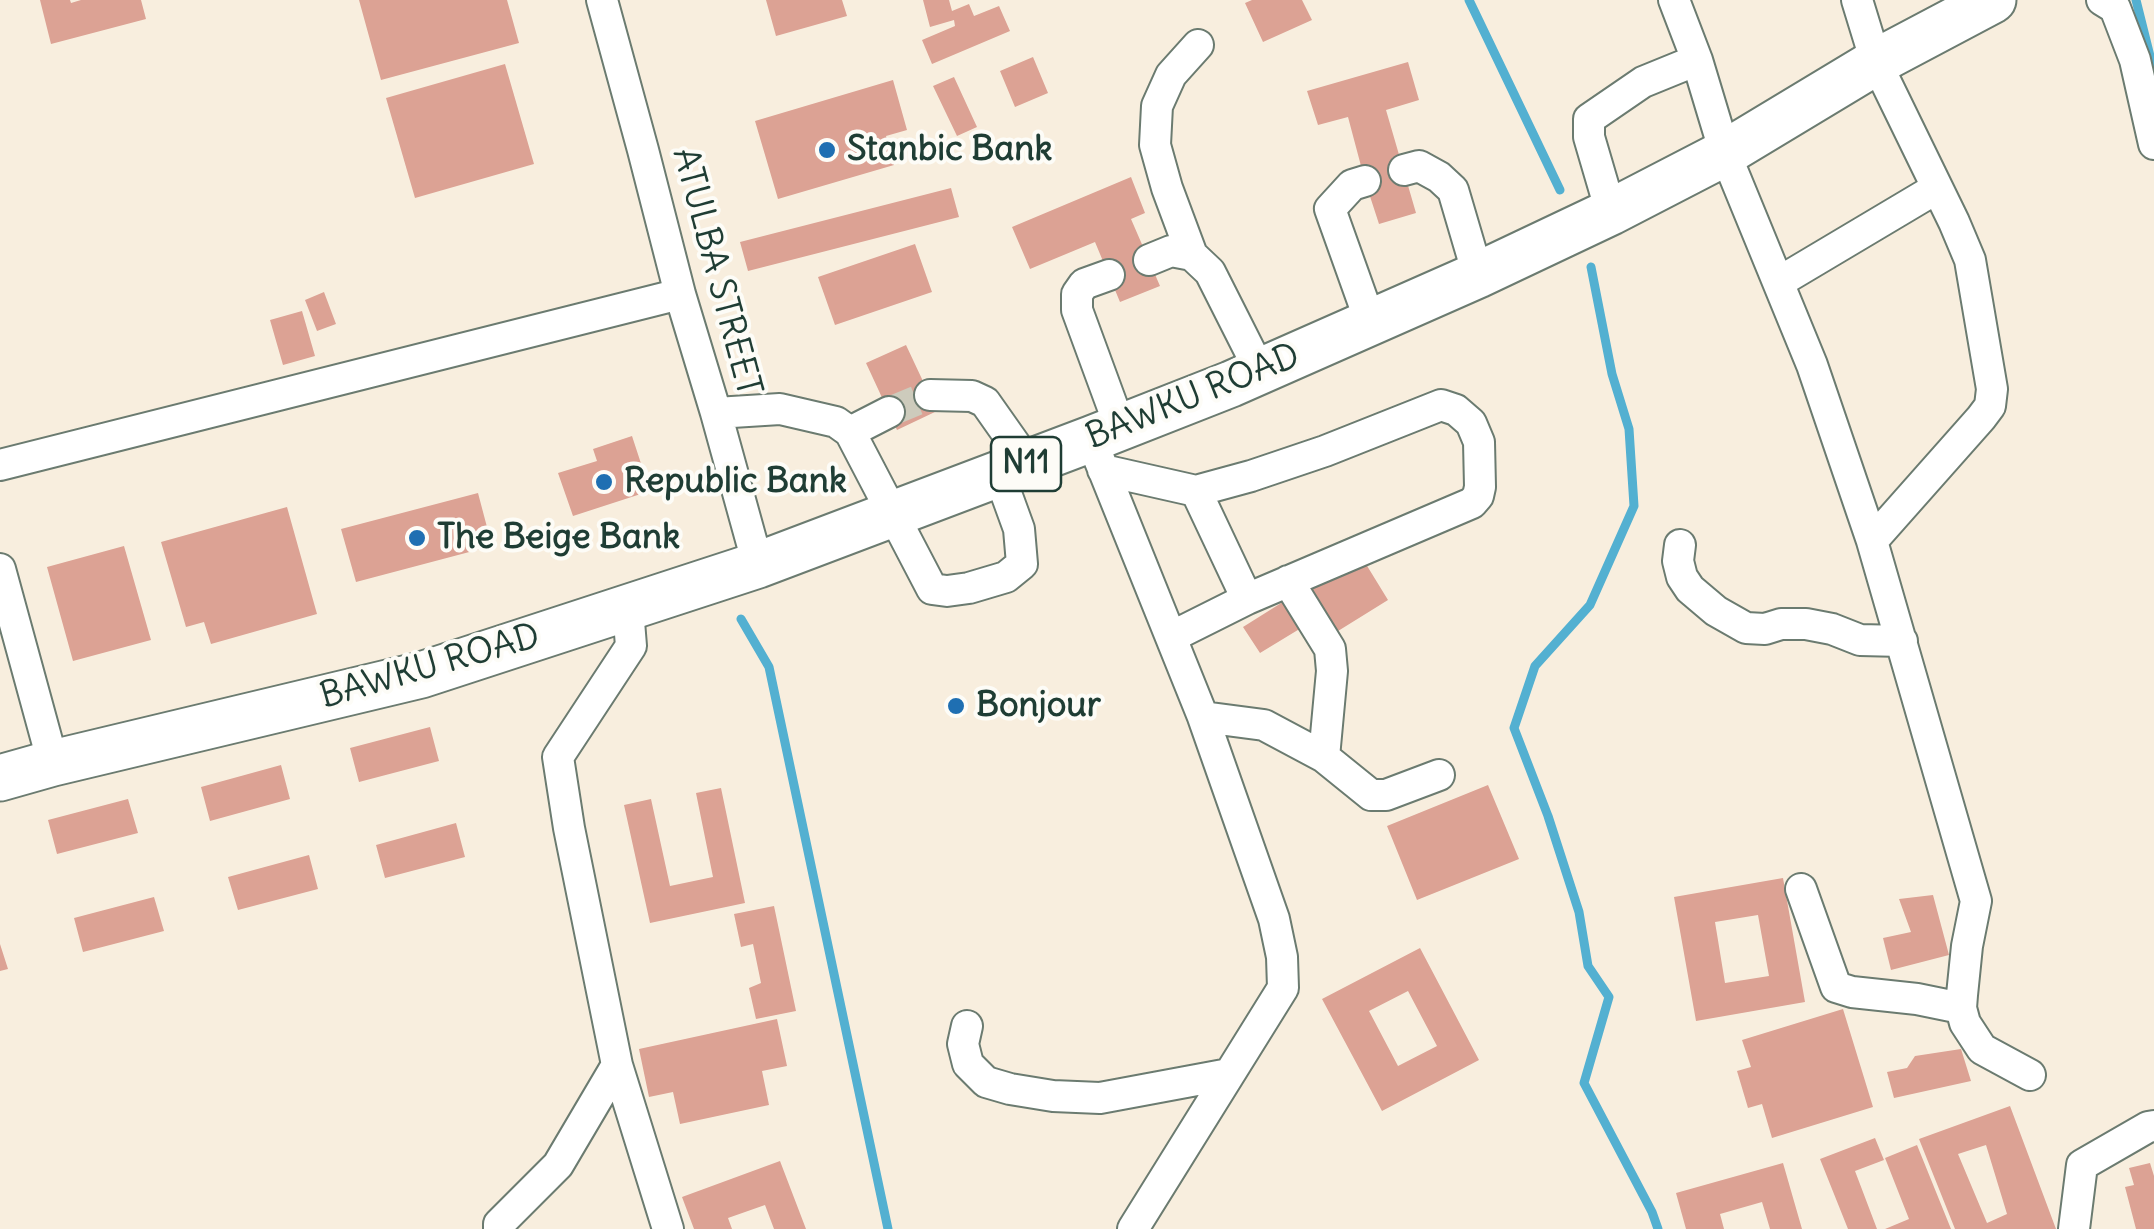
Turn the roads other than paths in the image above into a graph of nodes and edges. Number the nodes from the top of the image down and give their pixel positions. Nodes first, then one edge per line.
1 (602, 0) edge
2 (1674, 0) edge
3 (1857, 0) edge
4 (1992, 0) edge
5 (2102, 0) edge
6 (1198, 45) dead end
7 (1697, 60) junction
8 (1876, 62) junction
9 (2154, 144) edge
10 (1725, 153) junction
11 (1404, 170) dead end
12 (1364, 181) dead end
13 (1937, 188) junction
14 (1611, 212) junction
15 (1192, 256) junction
16 (1149, 260) dead end
17 (1109, 275) dead end
18 (1478, 276) junction
19 (1779, 282) junction
20 (680, 294) junction
21 (1370, 321) junction
22 (1260, 371) junction
23 (930, 396) tunnel mouth
24 (889, 412) tunnel mouth
25 (716, 413) junction
26 (850, 432) junction
27 (1105, 446) junction
28 (0, 464) edge
29 (1013, 468) junction
30 (1196, 491) junction
31 (894, 514) junction
32 (1872, 540) junction
33 (1680, 546) dead end
34 (758, 565) junction
35 (0, 569) edge
36 (1288, 581) junction
37 (1247, 599) junction
38 (628, 609) junction
39 (1171, 637) junction
40 (1902, 641) junction
41 (1204, 716) junction
42 (1324, 757) junction
43 (53, 763) junction
44 (1440, 775) dead end
45 (0, 778) edge
46 (1801, 889) dead end
47 (1961, 1008) junction
48 (968, 1026) dead end
49 (616, 1065) junction
50 (1229, 1074) junction
51 (2030, 1075) dead end
52 (2154, 1126) edge
53 (498, 1229) edge
54 (668, 1229) edge
55 (1133, 1229) edge
56 (2074, 1229) edge

1 - 20 street, ATULBA STREET
2 - 7 street
3 - 8 street
4 - 8 highway, BAWKU ROAD / N11
5 - 9 street
6 - 15 street
7 - 10 street
7 - 14 street
8 - 10 highway, BAWKU ROAD / N11
8 - 13 street
10 - 14 highway, BAWKU ROAD / N11
10 - 19 street
11 - 18 street
12 - 21 street
13 - 19 street
13 - 32 street
14 - 18 highway, BAWKU ROAD / N11
15 - 16 street
15 - 22 street
17 - 27 street
18 - 21 highway, BAWKU ROAD / N11
19 - 32 street
20 - 25 street, ATULBA STREET
20 - 28 street
21 - 22 highway, BAWKU ROAD / N11
22 - 27 highway, BAWKU ROAD / N11
23 - 29 street
24 - 26 street
25 - 26 street
25 - 34 street, ATULBA STREET
26 - 31 street
27 - 29 highway, BAWKU ROAD / N11
27 - 30 street
27 - 39 street
29 - 31 highway, BAWKU ROAD / N11
29 - 31 street
30 - 36 street
30 - 37 street
31 - 34 highway, BAWKU ROAD / N11
32 - 40 street
33 - 40 street
34 - 38 highway, BAWKU ROAD / N11
35 - 43 street
36 - 37 street
36 - 42 street
37 - 39 street
38 - 43 highway, BAWKU ROAD / N11
38 - 49 street
39 - 41 street
40 - 47 street
41 - 42 street
41 - 50 street
42 - 44 street
43 - 45 highway, BAWKU ROAD / N11
46 - 47 street
47 - 51 street
48 - 50 street
49 - 53 street
49 - 54 street
50 - 55 street
52 - 56 street

